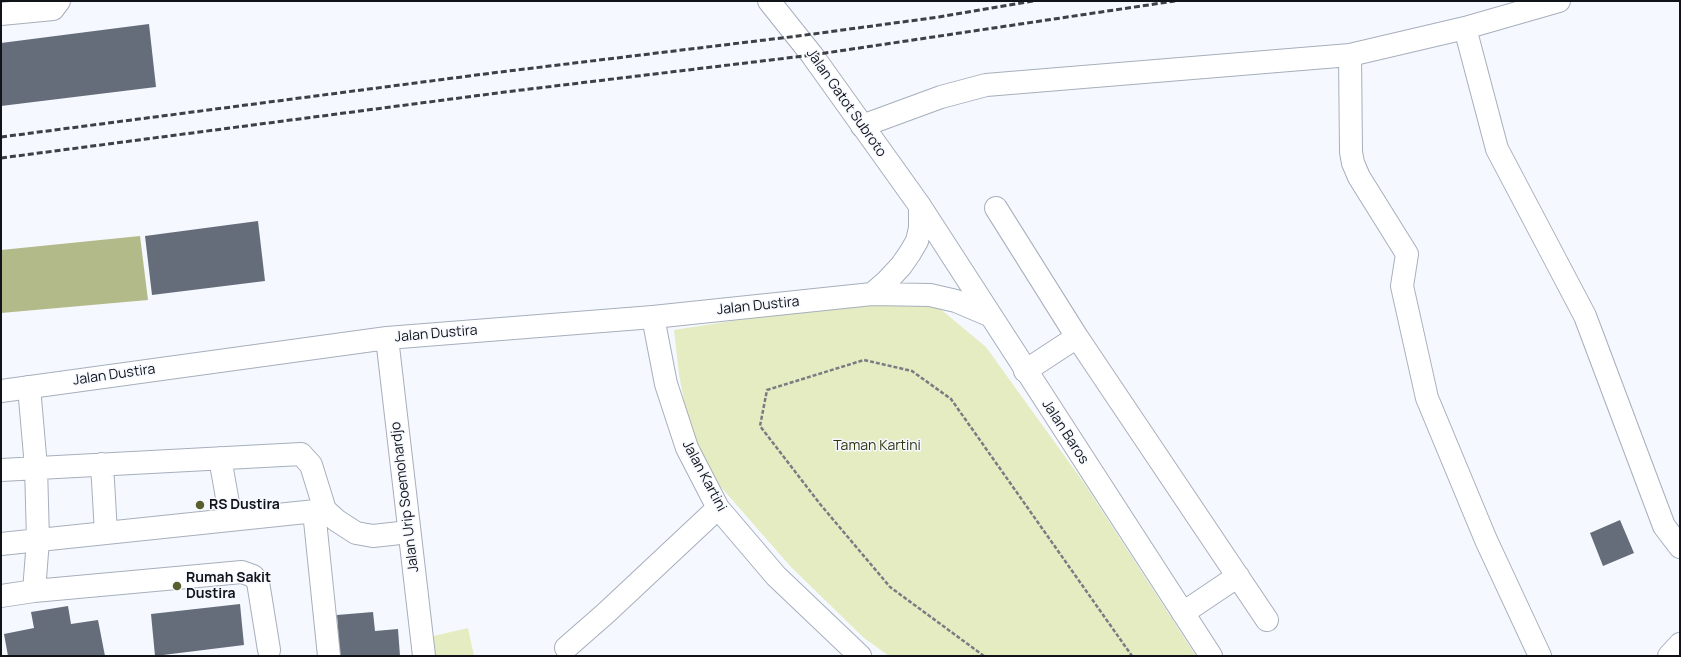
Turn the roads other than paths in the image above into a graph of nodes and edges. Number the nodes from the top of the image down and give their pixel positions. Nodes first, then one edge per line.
1 (59, 1) edge
2 (769, 1) edge
3 (1559, 1) edge
4 (1, 14) edge
5 (1465, 28) junction
6 (1350, 55) junction
7 (862, 126) junction
8 (920, 206) junction
9 (996, 208) dead end
10 (872, 294) junction
11 (989, 315) junction
12 (653, 317) junction
13 (1077, 337) junction
14 (387, 338) junction
15 (1026, 371) junction
16 (29, 387) junction
17 (1, 391) edge
18 (220, 458) junction
19 (102, 464) junction
20 (36, 467) junction
21 (1, 470) edge
22 (718, 508) junction
23 (319, 510) junction
24 (231, 520) junction
25 (106, 532) junction
26 (409, 532) junction
27 (38, 540) junction
28 (1, 544) edge
29 (1680, 547) edge
30 (1238, 576) junction
31 (34, 591) junction
32 (1, 596) edge
33 (1183, 612) junction
34 (1267, 620) dead end
35 (1680, 644) edge
36 (566, 648) dead end
37 (269, 650) dead end
38 (329, 656) edge
39 (424, 656) edge
40 (860, 656) edge
41 (1211, 656) edge
42 (1540, 656) edge
43 (1669, 656) edge

1 - 4 street
2 - 7 street, Jalan Gatot Subroto
3 - 5 street
5 - 6 street
5 - 29 street
6 - 7 street
6 - 42 street
7 - 8 street, Jalan Gatot Subroto
8 - 10 street
8 - 11 street, Jalan Baros
9 - 13 street
10 - 11 street, Jalan Dustira
10 - 12 street, Jalan Dustira
11 - 15 street, Jalan Baros
12 - 14 street, Jalan Dustira
12 - 22 street, Jalan Kartini
13 - 15 street
13 - 30 street
14 - 16 street, Jalan Dustira
14 - 26 street, Jalan Urip Soemohardjo
15 - 33 street, Jalan Baros
16 - 17 street, Jalan Dustira
16 - 20 street
18 - 19 street
18 - 23 street
18 - 24 street
19 - 20 street
19 - 25 street
20 - 21 street
20 - 27 street
22 - 36 street
22 - 40 street, Jalan Kartini
23 - 24 street
23 - 26 street
23 - 38 street
24 - 25 street
25 - 27 street
26 - 39 street, Jalan Urip Soemohardjo
27 - 28 street
27 - 31 street
30 - 33 street
30 - 34 street
31 - 32 street
31 - 37 street
33 - 41 street, Jalan Baros
35 - 43 street

